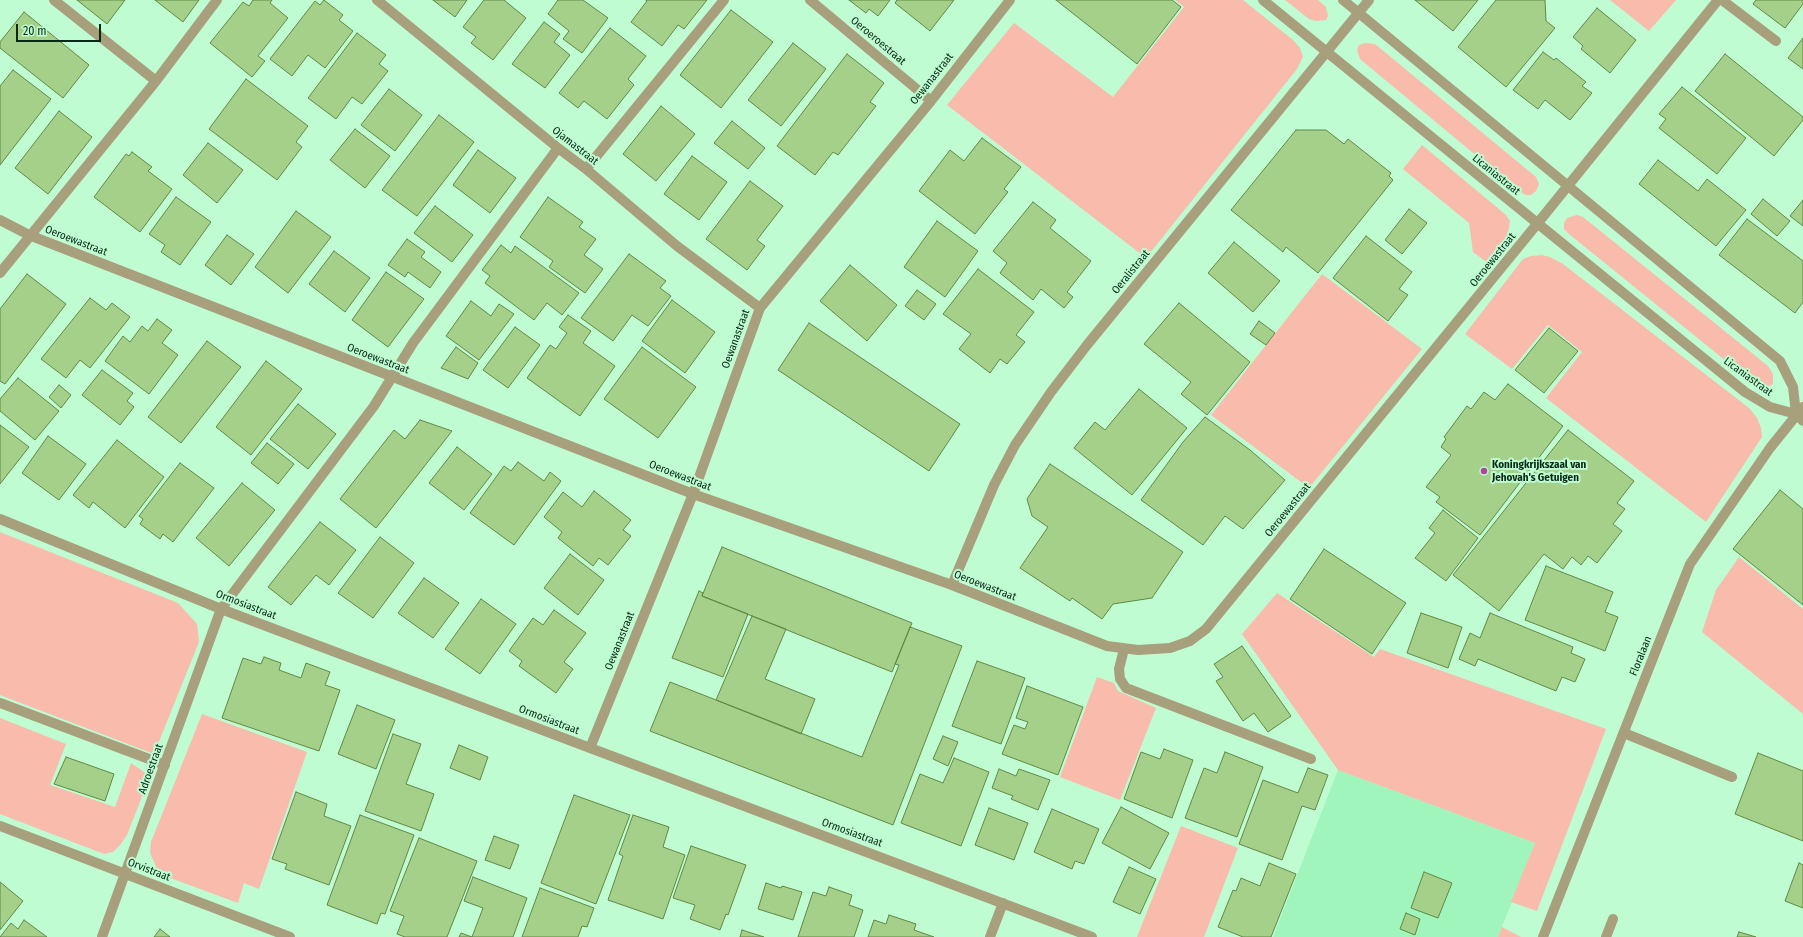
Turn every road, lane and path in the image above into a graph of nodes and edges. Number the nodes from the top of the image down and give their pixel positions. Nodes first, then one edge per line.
1 (54, 0) edge
2 (217, 0) edge
3 (377, 0) edge
4 (724, 0) edge
5 (810, 0) edge
6 (1010, 0) edge
7 (1263, 0) edge
8 (1343, 0) edge
9 (1369, 0) edge
10 (1718, 0) edge
11 (1722, 0) edge
12 (1359, 12) junction
13 (1776, 40) dead end
14 (1327, 52) junction
15 (156, 81) junction
16 (931, 101) junction
17 (558, 148) junction
18 (586, 169) junction
19 (1568, 186) junction
20 (0, 220) edge
21 (1537, 224) junction
22 (29, 235) junction
23 (0, 273) edge
24 (760, 308) junction
25 (391, 377) junction
26 (1801, 414) edge
27 (693, 494) junction
28 (0, 519) edge
29 (952, 585) junction
30 (221, 609) junction
31 (1124, 649) junction
32 (0, 703) edge
33 (1624, 733) junction
34 (590, 748) junction
35 (1311, 760) dead end
36 (165, 765) junction
37 (1732, 776) dead end
38 (0, 826) edge
39 (126, 874) junction
40 (1003, 902) junction
41 (1612, 919) dead end
42 (102, 937) edge
43 (290, 937) edge
44 (990, 937) edge
45 (1092, 937) edge
46 (1543, 937) edge
47 (1606, 937) edge

1 - 15 street
2 - 15 street
3 - 17 street, Ojamastraat
4 - 18 street
5 - 16 street, Oeroeroestraat
6 - 16 street, Oewanastraat
7 - 14 street, Licaniastraat
8 - 12 street
9 - 12 street, Oeralistraat
10 - 19 street, Oeroewastraat
11 - 13 street
12 - 14 street, Oeralistraat
12 - 19 street
14 - 21 street, Licaniastraat
14 - 29 street, Oeralistraat
15 - 22 street
16 - 24 street, Oewanastraat
17 - 18 street, Ojamastraat
17 - 25 street, Adroestraat
18 - 24 street, Ojamastraat
19 - 21 street, Oeroewastraat
19 - 26 street
20 - 22 street, Oeroewastraat
21 - 26 street, Licaniastraat
21 - 31 street, Oeroewastraat
22 - 23 street
22 - 25 street, Oeroewastraat
24 - 27 street, Oewanastraat
25 - 27 street, Oeroewastraat
25 - 30 street, Adroestraat
26 - 33 street, Floralaan
27 - 29 street, Oeroewastraat
27 - 34 street, Oewanastraat
28 - 30 street, Ormosiastraat
29 - 31 street, Oeroewastraat
30 - 34 street, Ormosiastraat
30 - 36 street, Adroestraat
31 - 35 street
32 - 36 street
33 - 37 street
33 - 46 street, Floralaan
34 - 40 street, Ormosiastraat
36 - 39 street, Adroestraat
38 - 39 street, Orvistraat
39 - 42 street, Adroestraat
39 - 43 street, Orvistraat
40 - 44 street
40 - 45 street, Ormosiastraat
41 - 47 street

